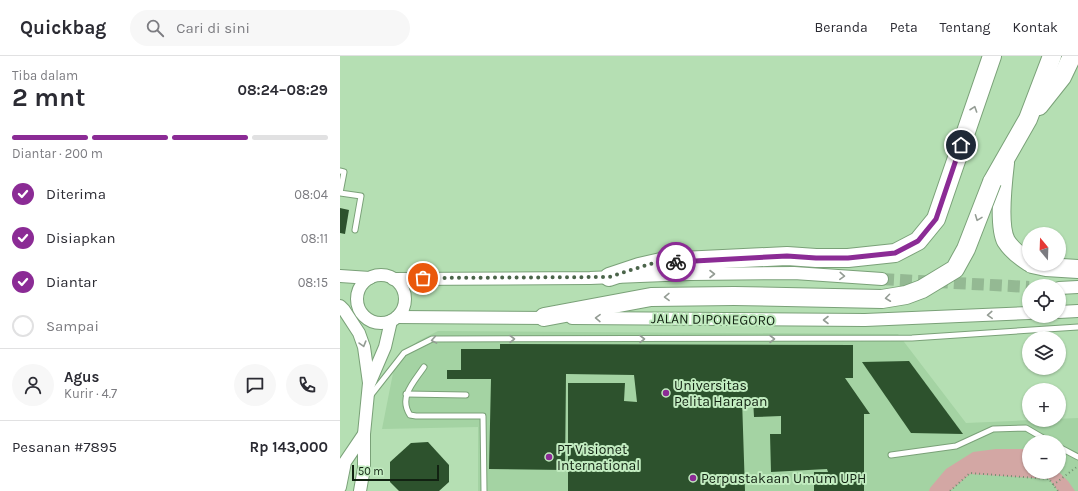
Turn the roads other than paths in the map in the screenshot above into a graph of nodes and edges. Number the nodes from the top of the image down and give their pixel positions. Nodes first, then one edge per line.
1 (992, 56) edge
2 (1052, 56) edge
3 (1072, 56) edge
4 (1028, 119) junction
5 (1005, 160) junction
6 (340, 171) edge
7 (354, 230) dead end
8 (1022, 256) edge
9 (1066, 268) edge
10 (1078, 269) edge
11 (340, 276) edge
12 (609, 277) junction
13 (370, 278) junction
14 (393, 278) junction
15 (882, 279) tunnel mouth
16 (1078, 287) edge
17 (1066, 288) edge
18 (342, 308) edge
19 (1078, 311) edge
20 (1066, 312) edge
21 (1022, 313) edge
22 (544, 318) junction
23 (394, 319) junction
24 (1078, 327) edge
25 (424, 367) dead end
26 (369, 383) junction
27 (406, 394) junction
28 (466, 395) dead end
29 (368, 399) junction
30 (364, 434) junction
31 (1038, 435) edge
32 (1066, 451) edge
33 (891, 455) dead end
34 (1078, 458) edge
35 (340, 485) edge
36 (360, 491) edge
37 (484, 491) edge

12 -> 1 highway
2 - 4 highway
3 - 4 highway
4 - 5 highway
5 - 8 highway
5 -> 22 highway, bridge
6 - 7 lane
9 - 10 highway
11 - 13 street
12 - 14 street
12 -> 15 street
13 - 14 street
13 - 23 street
14 - 23 street
16 - 17 street
18 -> 26 street
19 - 20 street
21 -> 22 street, JALAN DIPONEGORO
22 - 23 street, JALAN DIPONEGORO
23 - 26 street
24 - 29 lane
25 - 27 lane
26 - 29 street
27 - 28 lane
27 - 37 lane
29 - 30 street
30 - 35 street
30 - 36 street
31 - 33 lane
32 - 34 lane

